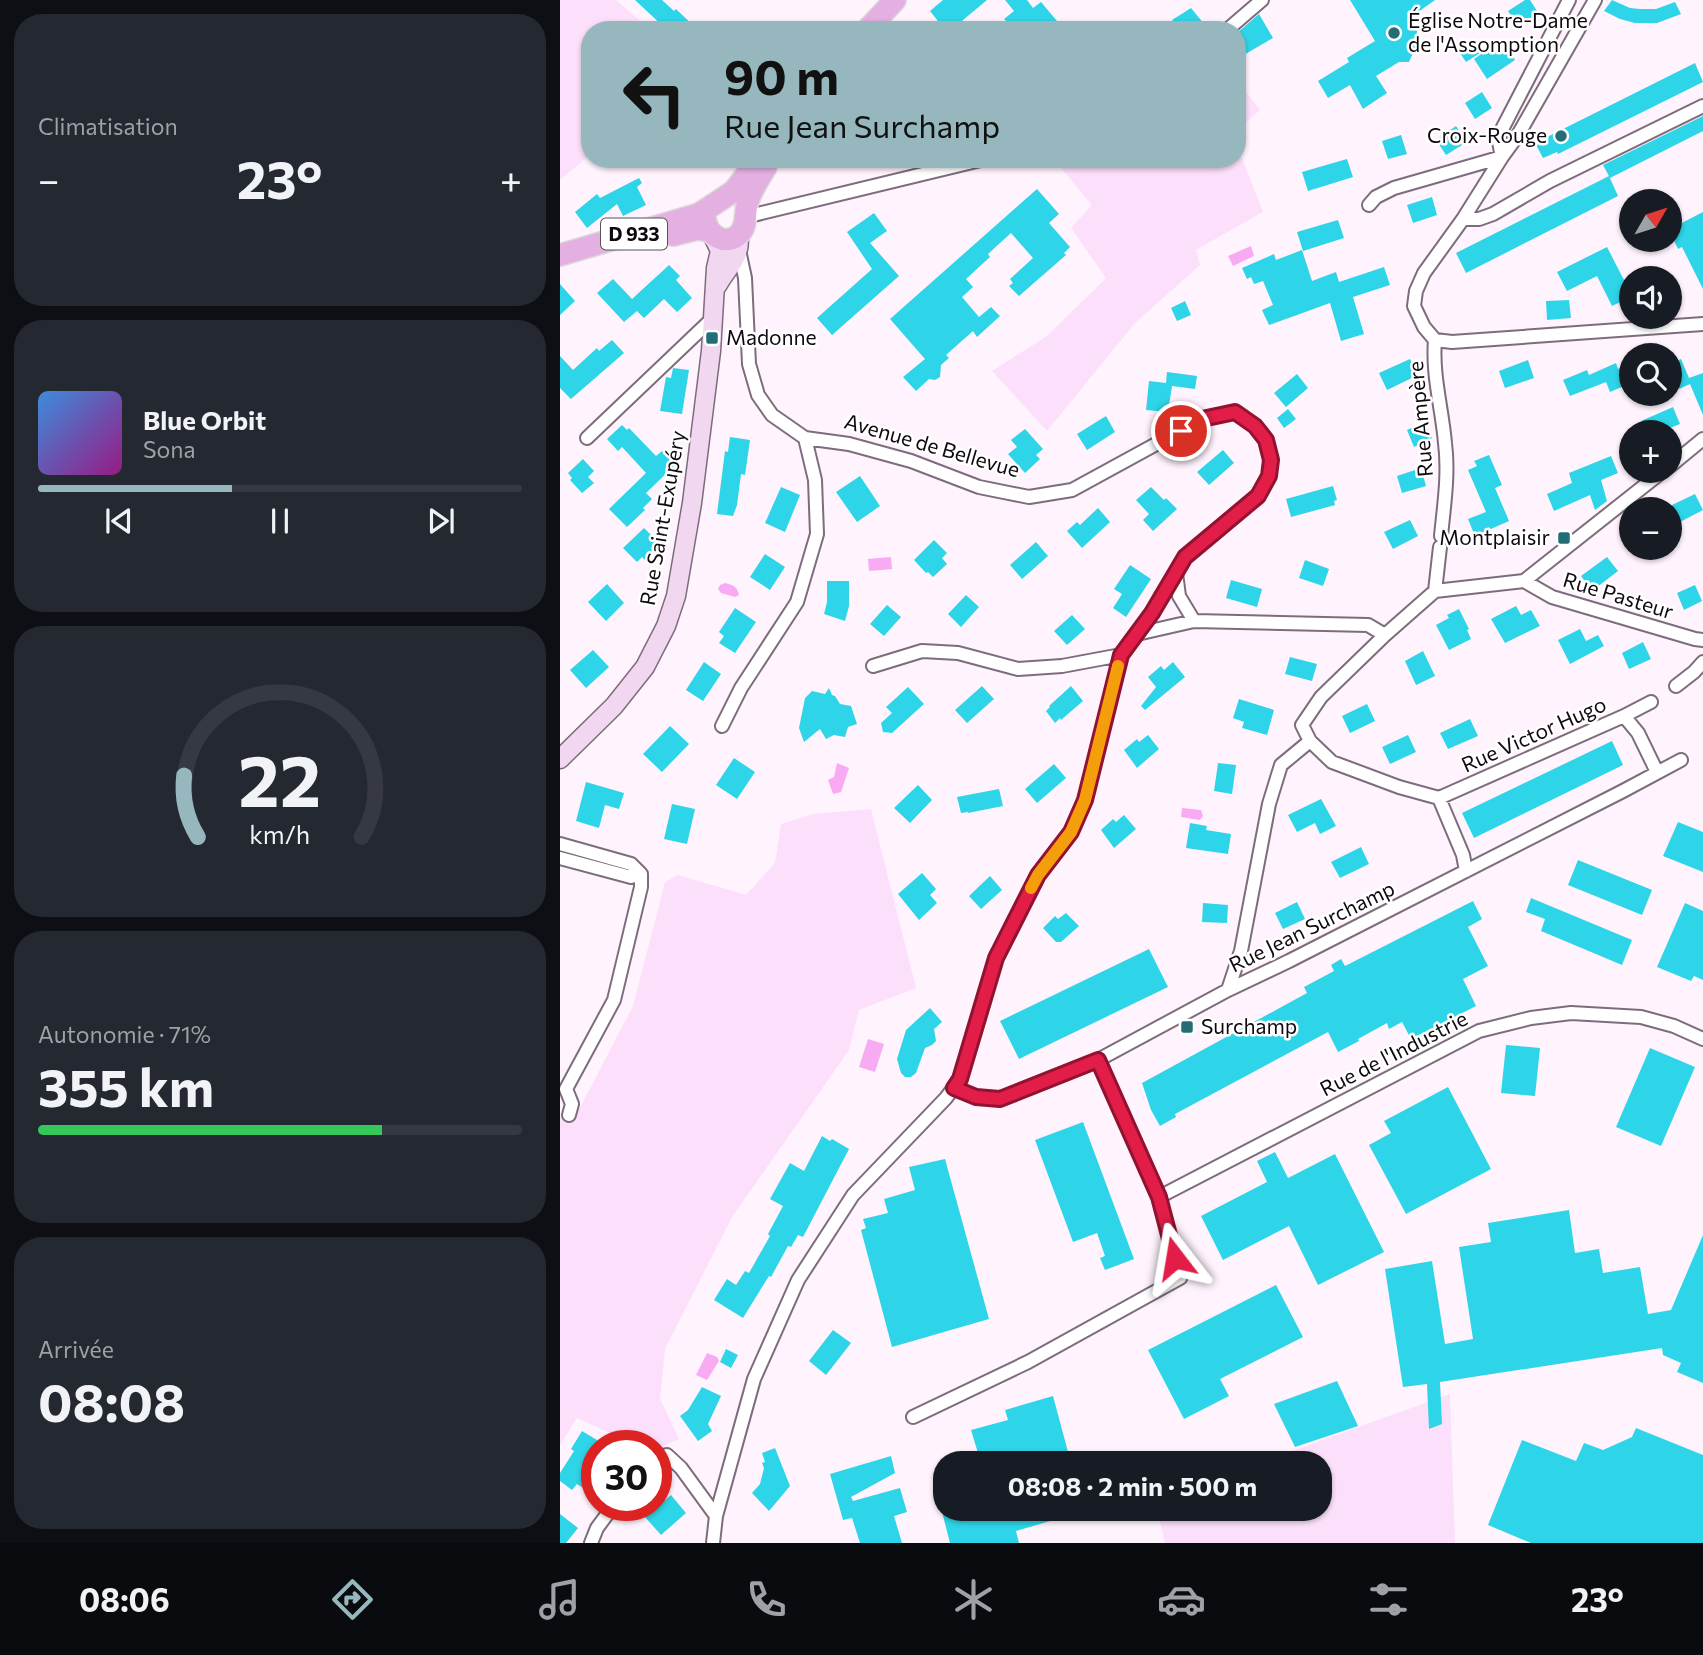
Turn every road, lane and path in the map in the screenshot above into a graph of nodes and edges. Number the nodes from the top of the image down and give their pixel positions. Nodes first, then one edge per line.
1 (880, 0) edge
2 (895, 0) edge
3 (1262, 0) edge
4 (1569, 0) edge
5 (1595, 0) edge
6 (861, 21) edge
7 (875, 21) edge
8 (1238, 21) edge
9 (1703, 106) edge
10 (1502, 157) junction
11 (751, 168) edge
12 (765, 168) edge
13 (954, 168) edge
14 (1368, 205) dead end
15 (1463, 219) junction
16 (742, 229) junction
17 (717, 232) junction
18 (560, 256) edge
19 (560, 267) edge
20 (745, 288) junction
21 (714, 317) junction
22 (1703, 324) edge
23 (1435, 340) junction
24 (587, 438) dead end
25 (805, 438) junction
26 (1703, 439) edge
27 (1682, 456) edge
28 (1648, 483) edge
29 (1176, 573) junction
30 (1524, 581) junction
31 (1435, 591) junction
32 (1194, 621) junction
33 (1137, 634) junction
34 (1385, 635) junction
35 (1703, 640) edge
36 (1121, 655) junction
37 (1703, 662) edge
38 (873, 666) dead end
39 (1676, 686) dead end
40 (1651, 702) dead end
41 (1624, 716) junction
42 (722, 726) dead end
43 (1310, 741) junction
44 (560, 759) edge
45 (1681, 760) dead end
46 (1657, 772) junction
47 (1439, 798) junction
48 (560, 844) edge
49 (560, 858) edge
50 (1466, 871) junction
51 (641, 874) junction
52 (1228, 990) junction
53 (1703, 1039) edge
54 (1098, 1060) junction
55 (954, 1088) junction
56 (569, 1115) dead end
57 (1159, 1197) junction
58 (913, 1417) dead end
59 (672, 1459) edge
60 (716, 1516) junction
61 (602, 1521) edge
62 (591, 1543) edge
63 (713, 1543) edge

1 - 6 main road
2 - 7 main road
3 - 8 street
4 - 10 street
5 - 10 street
9 - 15 street
10 - 14 street
10 - 15 street
11 - 17 main road, D 933
12 - 16 main road
13 - 16 street
15 - 23 street
16 - 17 main road
16 - 17 street, Rue Saint-Exupéry
16 - 17 main road
16 - 20 street, Avenue de Bellevue
17 - 18 main road, D 933
17 - 19 main road, D 933
17 - 20 street
17 - 21 street, Rue Saint-Exupéry
20 - 25 street, Avenue de Bellevue
21 - 24 street
21 - 44 street, Rue Saint-Exupéry
22 - 23 street
23 - 31 street, Rue Ampère
25 - 29 street, Avenue de Bellevue
25 - 42 street
26 - 27 street
28 - 30 street
29 - 32 street
29 - 33 street, Avenue de Bellevue
30 - 31 street
30 - 35 street, Rue Pasteur
31 - 34 street
32 - 33 street
32 - 34 street
33 - 36 street, Avenue de Bellevue
34 - 43 street
36 - 38 street
36 - 55 street, Avenue de Bellevue
37 - 39 street
40 - 41 street
41 - 46 street, Rue Victor Hugo
41 - 47 street, Rue Victor Hugo
43 - 47 street
43 - 52 street
45 - 46 street, Rue Jean Surchamp
46 - 50 street, Rue Jean Surchamp
47 - 50 street
48 - 51 street
49 - 51 street
50 - 52 street, Rue Jean Surchamp
51 - 56 street
52 - 54 street, Rue Jean Surchamp
53 - 57 street, Rue de l'Industrie
54 - 55 street, Rue Jean Surchamp
54 - 57 street
55 - 60 street, Avenue de Bellevue
57 - 58 street
59 - 60 street
60 - 63 street, Avenue de Bellevue
61 - 62 street

